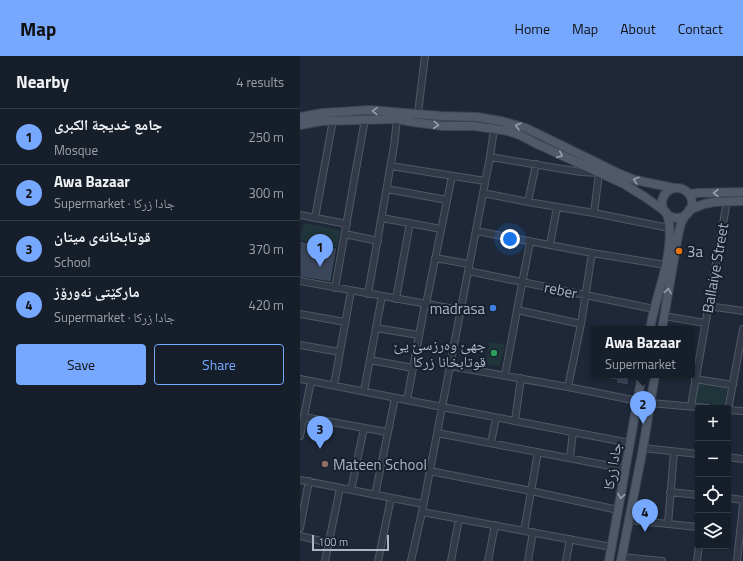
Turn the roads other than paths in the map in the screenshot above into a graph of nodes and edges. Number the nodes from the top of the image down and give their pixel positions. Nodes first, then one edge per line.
1 (425, 56) edge
2 (418, 113) junction
3 (300, 117) edge
4 (365, 119) junction
5 (397, 119) junction
6 (333, 120) junction
7 (413, 122) junction
8 (300, 125) edge
9 (494, 129) junction
10 (490, 157) junction
11 (536, 164) junction
12 (391, 166) junction
13 (599, 173) junction
14 (452, 176) junction
15 (485, 181) junction
16 (674, 188) junction
17 (387, 189) junction
18 (743, 192) edge
19 (483, 193) junction
20 (689, 194) junction
21 (447, 200) junction
22 (727, 201) junction
23 (743, 201) edge
24 (528, 202) junction
25 (557, 207) junction
26 (688, 212) junction
27 (594, 213) junction
28 (666, 213) junction
29 (300, 215) edge
30 (315, 218) junction
31 (382, 218) junction
32 (410, 223) junction
33 (346, 224) junction
34 (669, 228) junction
35 (441, 229) junction
36 (476, 231) junction
37 (345, 234) junction
38 (378, 241) junction
39 (530, 242) junction
40 (550, 245) junction
41 (592, 253) junction
42 (436, 258) junction
43 (666, 265) junction
44 (469, 267) junction
45 (300, 281) edge
46 (522, 282) junction
47 (335, 288) junction
48 (351, 291) junction
49 (368, 294) junction
50 (586, 295) junction
51 (382, 296) junction
52 (396, 299) junction
53 (426, 304) junction
54 (708, 306) junction
55 (654, 309) junction
56 (460, 310) junction
57 (517, 310) junction
58 (743, 312) edge
59 (300, 314) edge
60 (664, 316) junction
61 (345, 322) junction
62 (705, 323) junction
63 (581, 324) junction
64 (651, 326) edge
65 (662, 326) edge
66 (376, 328) junction
67 (743, 329) edge
68 (419, 335) junction
69 (300, 345) edge
70 (340, 352) junction
71 (370, 360) junction
72 (450, 366) junction
73 (413, 368) junction
74 (505, 375) junction
75 (521, 378) junction
76 (642, 378) edge
77 (654, 378) edge
78 (300, 379) edge
79 (695, 379) junction
80 (311, 381) junction
81 (334, 385) junction
82 (733, 385) junction
83 (568, 386) junction
84 (364, 392) junction
85 (395, 398) junction
86 (407, 400) junction
87 (638, 401) junction
88 (650, 403) junction
89 (729, 405) edge
90 (691, 406) junction
91 (695, 406) edge
92 (442, 407) junction
93 (731, 410) edge
94 (743, 411) edge
95 (304, 417) junction
96 (496, 418) junction
97 (514, 421) junction
98 (364, 428) junction
99 (388, 432) junction
100 (574, 432) junction
101 (437, 433) junction
102 (300, 436) edge
103 (491, 443) junction
104 (630, 443) junction
105 (643, 448) junction
106 (538, 452) junction
107 (674, 452) junction
108 (695, 454) edge
109 (731, 457) edge
110 (570, 458) junction
111 (743, 459) edge
112 (626, 469) junction
113 (430, 471) junction
114 (300, 480) edge
115 (309, 481) junction
116 (340, 488) junction
117 (351, 490) junction
118 (531, 491) junction
119 (670, 492) junction
120 (375, 495) junction
121 (695, 495) edge
122 (391, 498) junction
123 (731, 498) edge
124 (743, 500) edge
125 (423, 504) junction
126 (743, 505) edge
127 (618, 510) junction
128 (422, 512) junction
129 (301, 513) edge
130 (459, 519) junction
131 (629, 520) junction
132 (668, 524) junction
133 (495, 525) junction
134 (695, 527) edge
135 (300, 528) edge
136 (524, 531) junction
137 (533, 532) junction
138 (300, 536) edge
139 (570, 539) junction
140 (329, 543) junction
141 (741, 544) edge
142 (611, 547) junction
143 (699, 549) edge
144 (622, 559) edge
145 (325, 561) edge
146 (380, 561) edge
147 (411, 561) edge
148 (451, 561) edge
149 (488, 561) edge
150 (528, 561) edge
151 (566, 561) edge
152 (609, 561) edge
153 (662, 561) edge
154 (698, 561) edge
155 (737, 561) edge

1 - 2 street
2 -> 3 main road
2 - 7 street
16 -> 2 main road
4 - 5 main road
4 - 6 main road
4 - 33 street
5 - 7 main road
5 - 12 street
6 - 8 main road
6 - 30 street
7 -> 9 main road
9 - 10 street
9 -> 13 main road
10 - 11 street
10 - 15 street
11 - 13 street
11 - 24 street
12 - 14 street
12 - 17 street
13 - 27 street
13 - 28 main road
14 - 15 street
14 - 21 street
15 - 19 street
16 - 20 main road
16 - 28 main road
17 - 21 street
17 - 31 street
18 -> 20 main road
19 - 24 street
19 - 36 street
20 - 26 main road
21 - 35 street
22 - 23 main road
22 - 26 main road
22 - 54 street, Ballaiye Street
24 - 25 street
25 - 27 street
25 - 40 street
26 - 28 main road
60 -> 26 main road
27 - 34 street
28 - 34 main road
29 - 30 street
30 - 33 street
31 - 32 street
31 - 38 street
32 - 35 street
32 - 52 street
33 - 37 street
34 - 43 main road
35 - 42 street
36 - 39 street
36 - 44 street
37 - 38 street
37 - 47 street
38 - 49 street
39 - 40 street
39 - 46 street
40 - 41 street
41 - 43 street
41 - 50 street
42 - 44 street, reber
42 - 53 street
43 - 55 main road
44 - 46 street, reber
44 - 56 street
45 - 47 street
46 - 50 street, reber
46 - 57 street
47 - 48 street
48 - 49 street
48 - 61 street
49 - 51 street
50 - 55 street, reber
50 - 63 street
51 - 52 street
51 - 66 street
52 - 53 street
53 - 56 street
53 - 68 street
54 - 58 street
54 - 62 street, Ballaiye Street
55 - 64 main road
56 - 72 street
57 - 63 street
57 - 74 street
59 - 61 street
60 - 62 street
60 - 65 main road
61 - 70 street
62 - 79 street, Ballaiye Street
63 - 83 street
66 - 68 street
66 - 71 street
67 - 82 street
68 - 73 street
69 - 70 street
70 - 81 street
71 - 73 street
71 - 84 street
72 - 74 street
72 - 92 street
73 - 86 street
74 - 75 street
75 - 83 street
75 - 97 street
76 - 87 main road, جادا زرکا
77 - 88 main road, جادا زرکا
78 - 80 street
79 - 82 street
79 - 90 street, Ballaiye Street
80 - 81 street
80 - 95 street
81 - 84 street
82 - 89 street
83 - 87 street
84 - 85 street
85 - 86 street
85 - 99 street
86 - 92 street
87 - 104 main road, جادا زرکا
88 - 90 street
88 - 105 main road, جادا زرکا
90 - 91 street
92 - 96 street
92 - 101 street
93 - 94 street
95 - 98 street
95 - 102 street
96 - 97 street
96 - 103 street
97 - 100 street
98 - 99 street
98 - 117 street
99 - 120 street
100 - 104 street
100 - 110 street
101 - 103 street
101 - 113 street
103 - 106 street
104 - 112 main road, جادا زرکا
105 - 107 street
105 - 131 main road, جادا زرکا
106 - 110 street
106 - 118 street
107 - 108 street
107 - 119 street
109 - 111 street
110 - 112 street
112 -> 127 main road, جادا زرکا
113 - 118 street
113 - 125 street
114 - 115 street
115 - 116 street
115 - 129 street
116 - 117 street
116 - 140 street
117 - 120 street
118 - 127 street
118 - 136 street
119 - 121 street
119 - 132 street
120 - 122 street
122 - 125 street
122 - 146 street
123 - 124 street
125 - 128 street
126 - 141 street
127 - 142 main road, جادا زرکا
128 - 130 street
128 - 147 street
129 - 135 street
130 - 133 street
130 - 148 street
131 - 132 street
131 - 144 main road, جادا زرکا
132 - 134 street
133 - 136 street
133 - 149 street
136 - 137 street
137 - 139 street
137 - 150 street
138 - 140 street
139 - 142 street
139 - 151 street
140 - 145 street
141 - 155 street
142 - 152 main road, جادا زرکا
143 - 154 street
144 - 153 street

